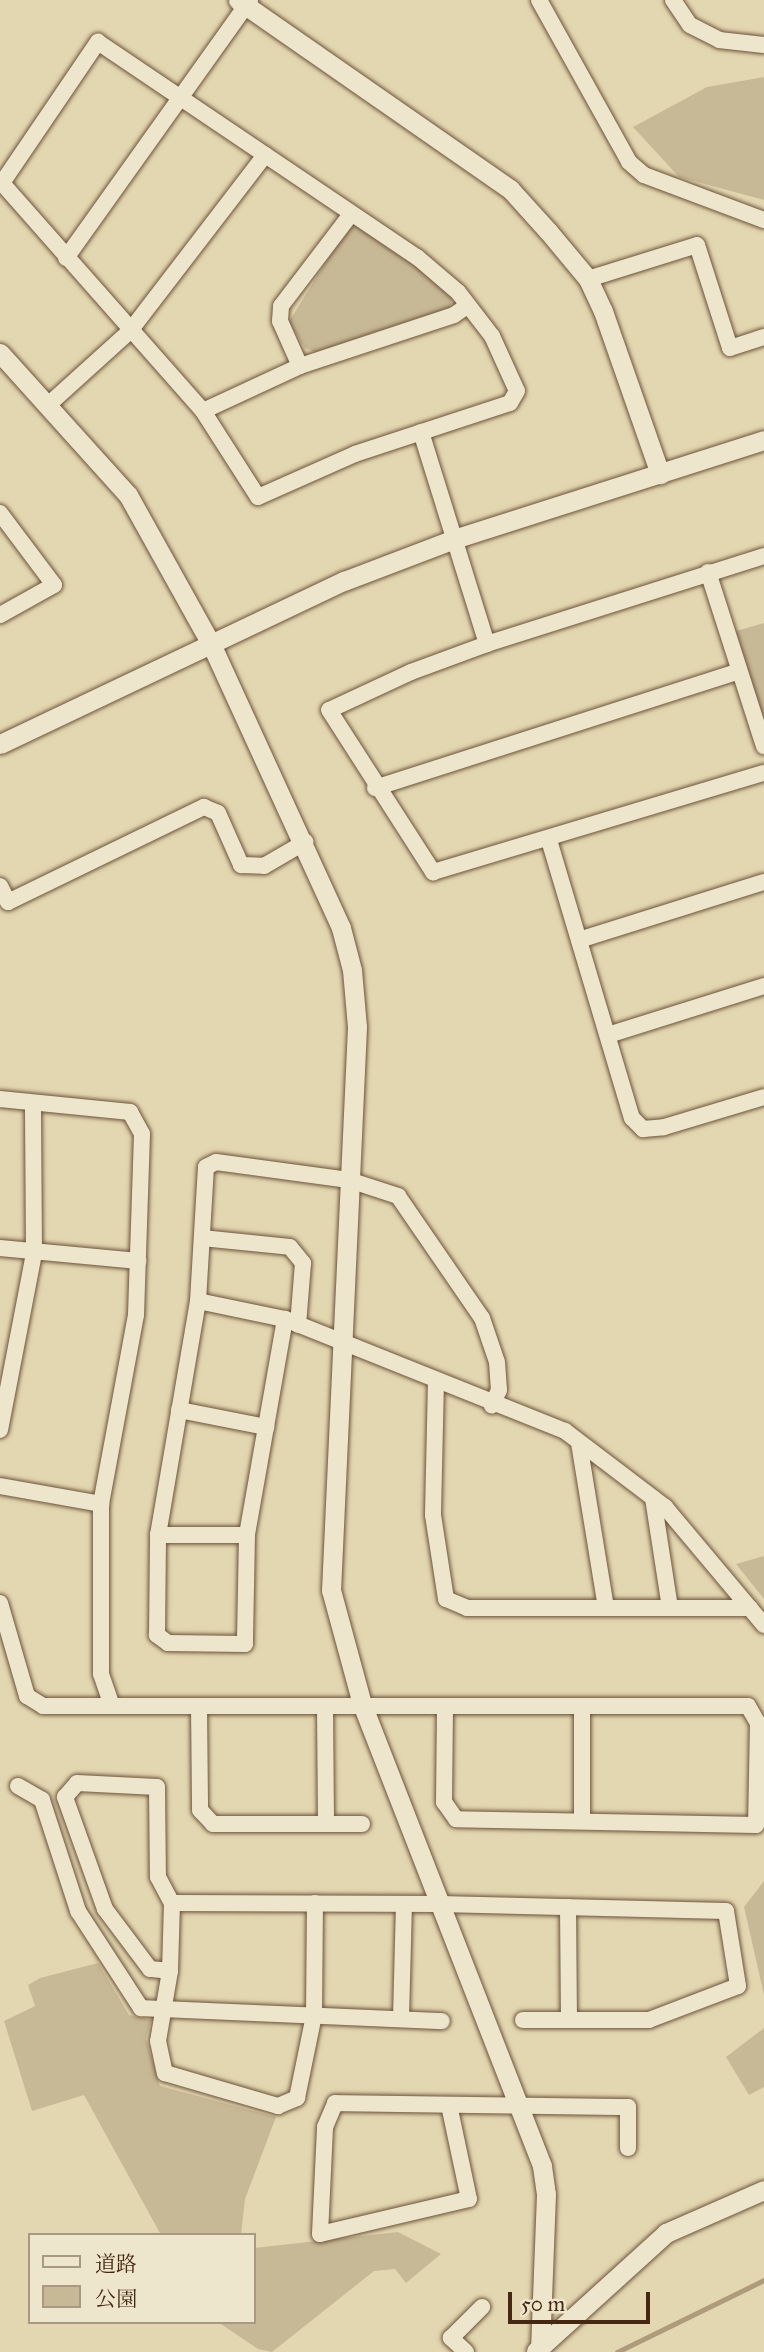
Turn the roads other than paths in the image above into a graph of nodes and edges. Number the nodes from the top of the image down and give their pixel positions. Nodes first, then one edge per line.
1 (538, 0) edge
2 (673, 0) edge
3 (245, 2) edge
4 (764, 45) edge
5 (180, 98) junction
6 (265, 155) junction
7 (351, 214) junction
8 (764, 220) edge
9 (66, 258) junction
10 (588, 279) junction
11 (467, 306) junction
12 (130, 331) junction
13 (764, 337) edge
14 (0, 353) edge
15 (300, 366) junction
16 (47, 406) junction
17 (203, 411) junction
18 (421, 432) junction
19 (764, 440) edge
20 (660, 474) junction
21 (0, 513) edge
22 (454, 539) junction
23 (764, 556) edge
24 (708, 572) junction
25 (0, 615) edge
26 (487, 644) junction
27 (212, 646) junction
28 (738, 671) junction
29 (0, 744) edge
30 (764, 746) edge
31 (764, 773) edge
32 (375, 788) junction
33 (549, 840) junction
34 (305, 842) junction
35 (764, 882) edge
36 (0, 886) edge
37 (579, 940) junction
38 (764, 986) edge
39 (608, 1035) junction
40 (764, 1097) edge
41 (0, 1099) edge
42 (33, 1103) junction
43 (349, 1180) junction
44 (202, 1238) junction
45 (0, 1248) edge
46 (34, 1253) junction
47 (138, 1261) junction
48 (198, 1301) junction
49 (291, 1322) junction
50 (341, 1342) junction
51 (436, 1381) junction
52 (492, 1405) junction
53 (179, 1410) junction
54 (266, 1427) junction
55 (0, 1430) edge
56 (579, 1443) junction
57 (0, 1486) edge
58 (653, 1498) junction
59 (101, 1504) junction
60 (158, 1535) junction
61 (247, 1535) junction
62 (0, 1603) edge
63 (606, 1608) junction
64 (670, 1608) junction
65 (750, 1608) junction
66 (764, 1625) edge
67 (111, 1703) junction
68 (362, 1704) junction
69 (325, 1706) junction
70 (199, 1707) junction
71 (446, 1707) junction
72 (582, 1707) junction
73 (18, 1786) dead end
74 (582, 1821) junction
75 (326, 1824) junction
76 (362, 1824) dead end
77 (172, 1903) junction
78 (315, 1903) junction
79 (440, 1903) junction
80 (404, 1905) junction
81 (568, 1907) junction
82 (170, 1970) junction
83 (163, 2012) junction
84 (314, 2015) junction
85 (401, 2018) junction
86 (523, 2020) dead end
87 (569, 2020) junction
88 (442, 2021) dead end
89 (449, 2105) junction
90 (520, 2106) junction
91 (628, 2148) dead end
92 (764, 2190) edge
93 (482, 2307) dead end
94 (538, 2350) edge
95 (466, 2352) edge

1 - 8 street
2 - 4 street
3 - 5 street
3 - 10 street
5 - 6 street
5 - 9 street
5 - 9 street
6 - 7 street
6 - 12 street
7 - 11 street
7 - 15 street
9 - 12 street
10 - 13 street
10 - 20 street
11 - 15 street
11 - 18 street
12 - 16 street
12 - 17 street
14 - 16 street
15 - 17 street
16 - 27 street
17 - 18 street
18 - 22 street
19 - 20 street
20 - 22 street
21 - 25 street
22 - 26 street
22 - 27 street
23 - 24 street
24 - 26 street
24 - 28 street
26 - 32 street
27 - 29 street
27 - 34 street
28 - 30 street
28 - 32 street
31 - 33 street
32 - 33 street
33 - 37 street
34 - 36 street
34 - 43 street
35 - 37 street
37 - 39 street
38 - 39 street
39 - 40 street
41 - 42 street
42 - 46 street
42 - 47 street
43 - 44 street
43 - 50 street
43 - 52 street
44 - 48 street
44 - 49 street
45 - 46 street
46 - 47 street
46 - 55 street
47 - 59 street
48 - 49 street
48 - 53 street
49 - 50 street
49 - 54 street
50 - 51 street
50 - 68 street
51 - 52 street
51 - 63 street
52 - 56 street
53 - 54 street
53 - 60 street
54 - 61 street
56 - 58 street
56 - 63 street
57 - 59 street
58 - 64 street
58 - 65 street
59 - 67 street
60 - 61 street
60 - 61 street
62 - 67 street
63 - 64 street
64 - 65 street
65 - 66 street
67 - 70 street
68 - 69 street
68 - 71 street
68 - 79 street
69 - 70 street
69 - 75 street
70 - 75 street
71 - 72 street
71 - 74 street
72 - 74 street
72 - 74 street
73 - 83 street
75 - 76 street
77 - 78 street
77 - 82 street
77 - 82 street
78 - 80 street
78 - 84 street
79 - 80 street
79 - 81 street
79 - 90 street
80 - 85 street
81 - 87 street
81 - 87 street
82 - 83 street
83 - 84 street
83 - 84 street
84 - 85 street
85 - 88 street
86 - 87 street
89 - 89 street
89 - 90 street
90 - 91 street
90 - 94 street
92 - 94 street
93 - 95 street

